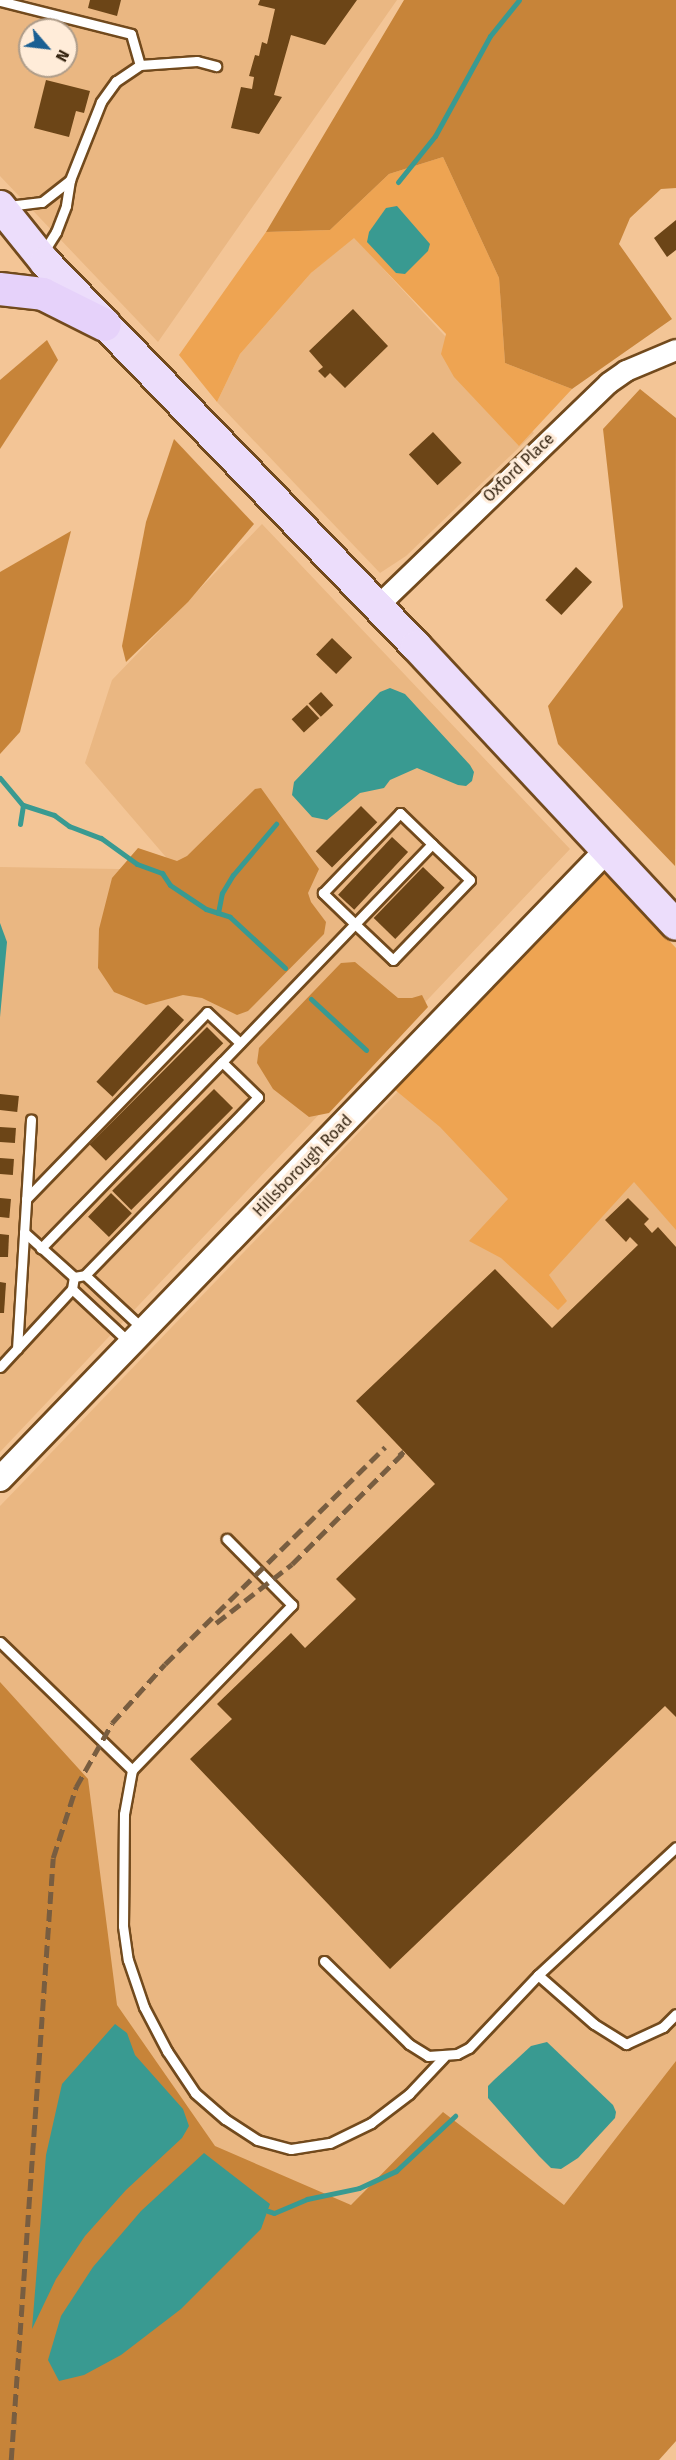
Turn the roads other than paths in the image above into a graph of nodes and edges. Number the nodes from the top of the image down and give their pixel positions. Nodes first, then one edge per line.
1 (0, 2) edge
2 (140, 65) junction
3 (216, 66) dead end
4 (70, 180) junction
5 (0, 206) edge
6 (0, 226) edge
7 (42, 259) junction
8 (0, 289) edge
9 (105, 326) junction
10 (676, 350) edge
11 (377, 607) junction
12 (432, 844) junction
13 (605, 852) junction
14 (355, 924) junction
15 (676, 925) edge
16 (240, 1043) junction
17 (222, 1062) junction
18 (31, 1119) dead end
19 (26, 1199) junction
20 (24, 1232) junction
21 (41, 1248) junction
22 (85, 1275) junction
23 (74, 1277) junction
24 (72, 1289) junction
25 (137, 1337) junction
26 (17, 1349) junction
27 (0, 1367) edge
28 (0, 1479) edge
29 (228, 1539) dead end
30 (0, 1642) edge
31 (132, 1770) junction
32 (676, 1847) edge
33 (324, 1961) dead end
34 (538, 1975) junction
35 (676, 2014) edge
36 (444, 2056) junction

1 - 2 lane
2 - 3 lane
2 - 4 lane
4 - 5 lane
4 - 7 lane
5 - 7 main road
6 - 7 main road
7 - 9 main road
8 - 9 highway
9 - 11 main road
10 - 11 street, Oxford Place
11 - 13 main road
12 - 14 lane
12 - 14 lane
12 - 14 lane
13 - 15 main road
13 - 25 street, Hillsborough Road
14 - 16 lane
16 - 17 lane
16 - 19 lane
17 - 21 lane
17 - 22 lane
18 - 19 lane
19 - 20 lane
20 - 21 lane
20 - 26 lane
21 - 23 lane
22 - 23 lane
22 - 25 lane
23 - 24 lane
24 - 25 lane
24 - 26 lane
25 - 28 street, Hillsborough Road
26 - 27 lane
29 - 31 lane
30 - 31 lane
31 - 36 lane
32 - 34 lane
33 - 36 lane
34 - 35 lane
34 - 36 lane

